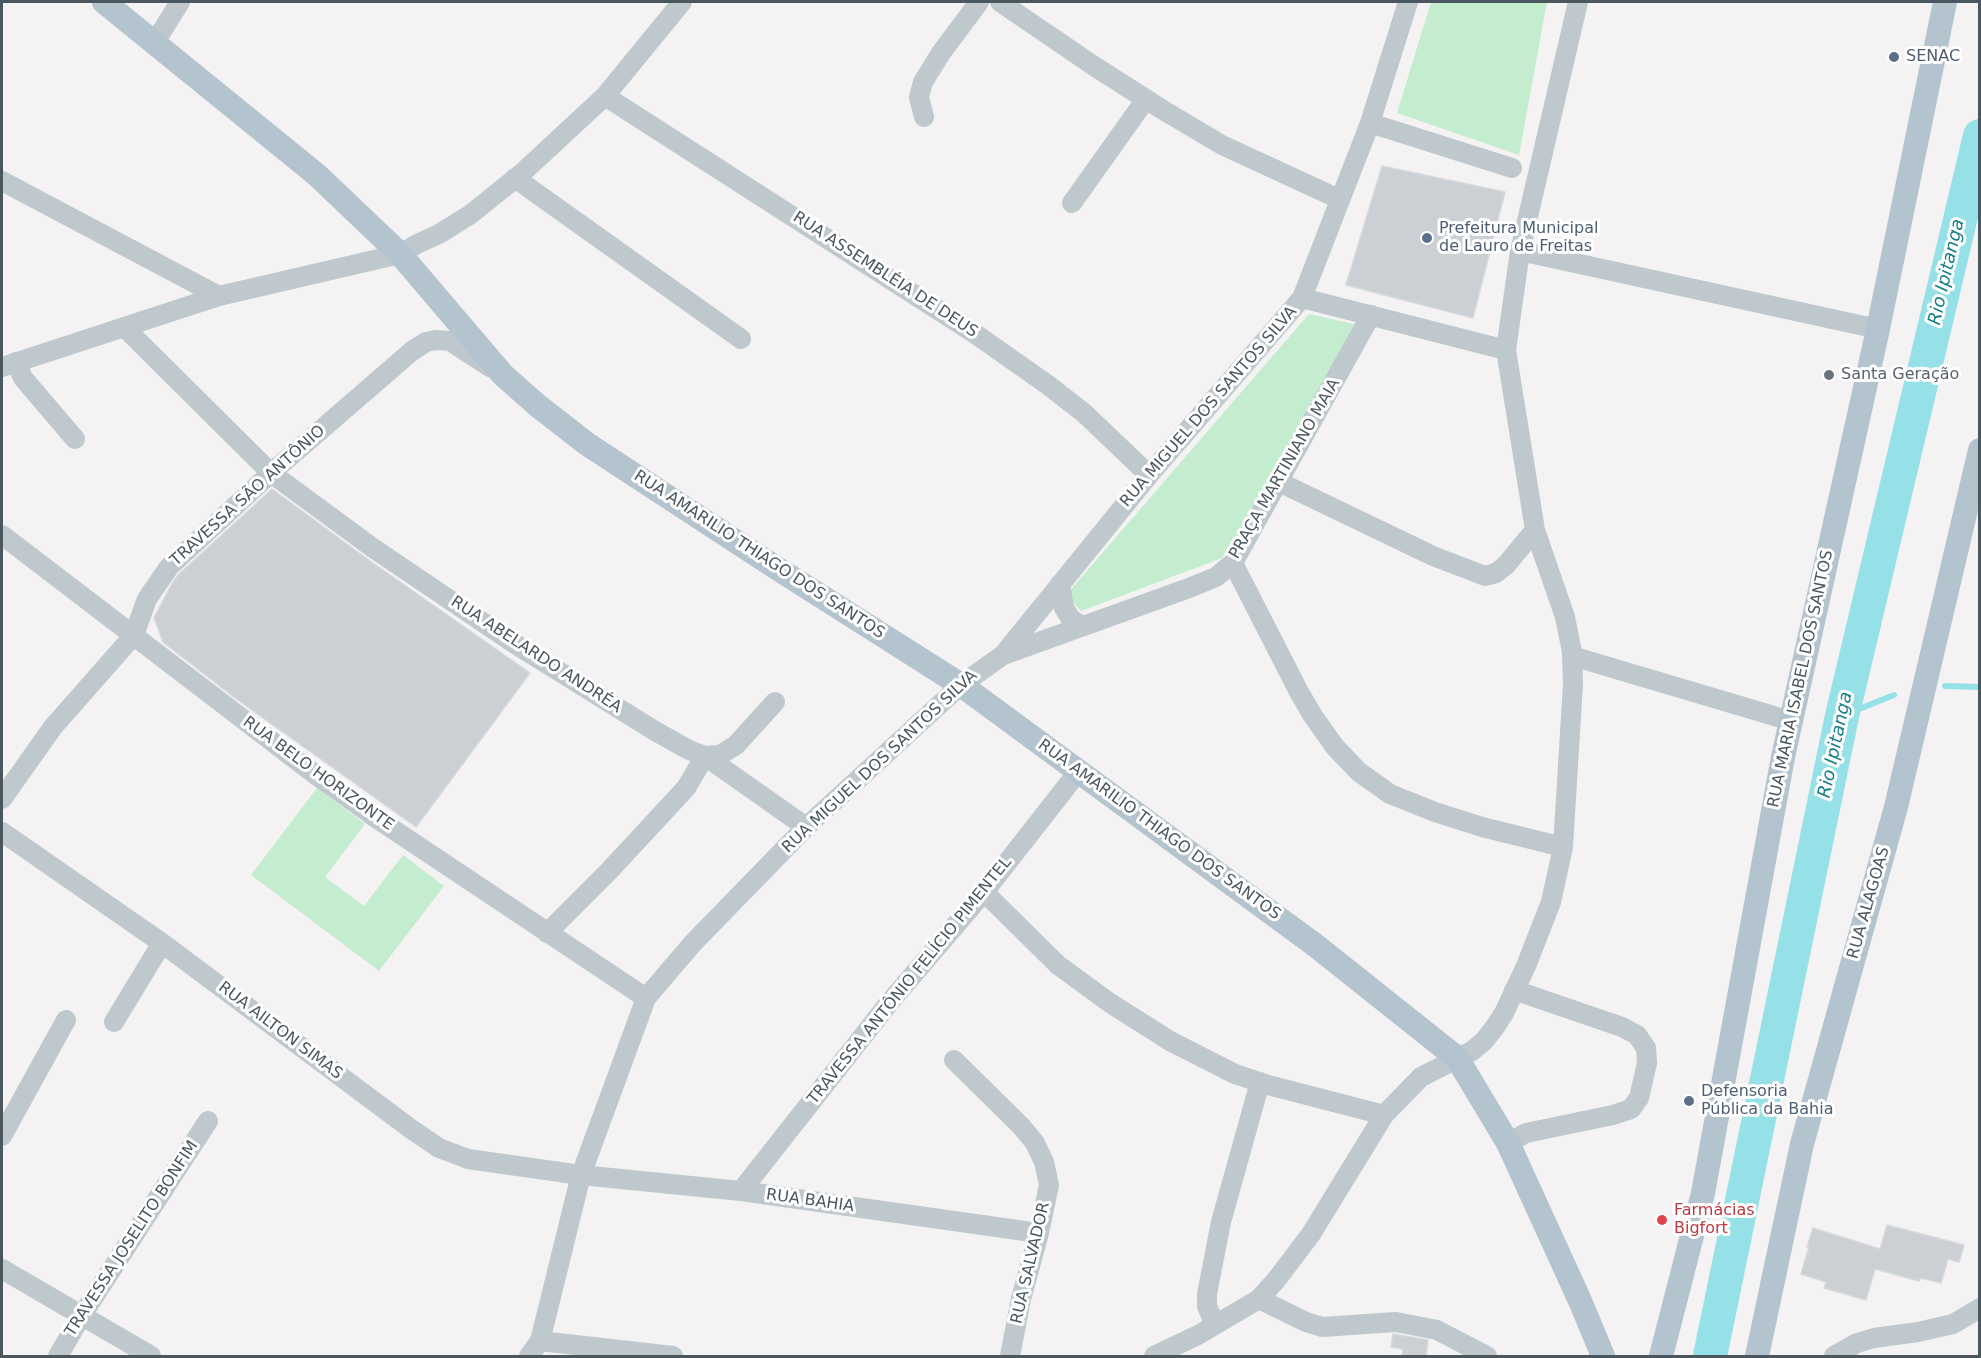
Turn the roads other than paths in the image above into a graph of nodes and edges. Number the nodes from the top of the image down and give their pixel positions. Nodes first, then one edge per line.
1 (104, 2) edge
2 (180, 2) edge
3 (682, 2) edge
4 (979, 2) edge
5 (1000, 2) edge
6 (1408, 2) edge
7 (1578, 2) edge
8 (1945, 2) edge
9 (155, 42) junction
10 (605, 96) junction
11 (1146, 99) junction
12 (924, 117) dead end
13 (1370, 123) junction
14 (1512, 168) dead end
15 (515, 178) junction
16 (2, 181) edge
17 (1340, 199) junction
18 (1072, 203) dead end
19 (1520, 251) junction
20 (400, 254) junction
21 (219, 296) junction
22 (1302, 298) junction
23 (1371, 315) junction
24 (124, 327) junction
25 (1878, 330) junction
26 (741, 339) dead end
27 (1506, 350) junction
28 (9, 364) edge
29 (503, 375) junction
30 (75, 439) dead end
31 (1980, 450) edge
32 (271, 473) junction
33 (1149, 475) junction
34 (1279, 482) junction
35 (1535, 530) junction
36 (2, 536) edge
37 (1233, 563) junction
38 (1060, 584) junction
39 (1081, 626) junction
40 (134, 635) junction
41 (1003, 655) junction
42 (1572, 656) junction
43 (961, 685) junction
44 (775, 702) dead end
45 (1791, 721) junction
46 (705, 756) junction
47 (1078, 772) junction
48 (2, 799) edge
49 (806, 827) junction
50 (2, 832) edge
51 (1563, 847) junction
52 (984, 892) junction
53 (547, 933) junction
54 (162, 943) junction
55 (1514, 990) junction
56 (646, 998) junction
57 (66, 1020) dead end
58 (114, 1022) dead end
59 (1457, 1058) junction
60 (954, 1060) dead end
61 (1260, 1082) junction
62 (1384, 1115) junction
63 (207, 1121) dead end
64 (2, 1136) edge
65 (1508, 1143) junction
66 (581, 1174) junction
67 (741, 1191) junction
68 (1039, 1233) junction
69 (2, 1269) edge
70 (1259, 1299) junction
71 (1980, 1308) edge
72 (82, 1315) junction
73 (1215, 1325) junction
74 (535, 1349) edge
75 (58, 1356) edge
76 (151, 1356) edge
77 (673, 1356) edge
78 (1010, 1356) edge
79 (1154, 1356) edge
80 (1487, 1356) edge
81 (1603, 1356) edge
82 (1661, 1356) edge
83 (1757, 1356) edge
84 (1834, 1356) edge

1 - 9 main road, RUA AMARILIO THIAGO DOS SANTOS
2 - 9 street
3 - 10 street
4 - 12 street
5 - 11 street
6 - 13 street, RUA MIGUEL DOS SANTOS SILVA
7 - 19 street
8 - 25 main road, RUA MARIA ISABEL DOS SANTOS
9 - 20 main road, RUA AMARILIO THIAGO DOS SANTOS
10 - 15 street
10 - 33 street, RUA ASSEMBLÉIA DE DEUS
11 - 17 street
11 - 18 street
13 - 14 street
13 - 17 street, RUA MIGUEL DOS SANTOS SILVA
15 - 20 street
15 - 26 street
16 - 21 street
17 - 22 street, RUA MIGUEL DOS SANTOS SILVA
19 - 25 street
19 - 27 street
20 - 21 street
20 - 29 main road, RUA AMARILIO THIAGO DOS SANTOS
21 - 24 street
22 - 23 street
22 - 33 street, RUA MIGUEL DOS SANTOS SILVA
23 - 27 street
23 - 34 street, PRAÇA MARTINIANO MAIA
24 - 28 street
24 - 32 street, RUA ABELARDO ANDRÉA
25 - 45 main road, RUA MARIA ISABEL DOS SANTOS
27 - 35 street
28 - 30 street
29 - 32 street, TRAVESSA SÃO ANTÔNIO
29 - 43 main road, RUA AMARILIO THIAGO DOS SANTOS
31 - 83 main road, RUA ALAGOAS
32 - 40 street, TRAVESSA SÃO ANTÔNIO
32 - 46 street, RUA ABELARDO ANDRÉA
33 - 38 street, RUA MIGUEL DOS SANTOS SILVA
34 - 35 street
34 - 37 street, PRAÇA MARTINIANO MAIA
35 - 42 street
36 - 40 street, RUA BELO HORIZONTE
37 - 39 street, PRAÇA MARTINIANO MAIA
37 - 51 street
38 - 39 street
38 - 41 street, RUA MIGUEL DOS SANTOS SILVA
39 - 41 street, PRAÇA MARTINIANO MAIA
40 - 48 street, TRAVESSA SÃO ANTÔNIO
40 - 53 street, RUA BELO HORIZONTE
41 - 43 street, RUA MIGUEL DOS SANTOS SILVA
42 - 45 street
42 - 51 street
43 - 47 main road, RUA AMARILIO THIAGO DOS SANTOS
43 - 49 street, RUA MIGUEL DOS SANTOS SILVA
44 - 46 street
45 - 82 main road, RUA MARIA ISABEL DOS SANTOS
46 - 49 street, RUA ABELARDO ANDRÉA
46 - 53 street
47 - 52 street, TRAVESSA ANTÔNIO FELÍCIO PIMENTEL
47 - 59 main road, RUA AMARILIO THIAGO DOS SANTOS
49 - 56 street, RUA MIGUEL DOS SANTOS SILVA
50 - 54 street, RUA AILTON SIMAS
51 - 55 street
52 - 61 street
52 - 67 street, TRAVESSA ANTÔNIO FELÍCIO PIMENTEL
53 - 56 street, RUA BELO HORIZONTE
54 - 58 street
54 - 66 street, RUA AILTON SIMAS
55 - 59 street
55 - 65 street
56 - 66 street, RUA MIGUEL DOS SANTOS SILVA
57 - 64 street
59 - 62 street
59 - 65 main road
60 - 68 street, RUA SALVADOR
61 - 62 street
61 - 73 street
62 - 70 street
63 - 72 street, TRAVESSA JOSELITO BONFIM
65 - 81 main road
66 - 67 street, RUA BAHIA
66 - 74 street, RUA MIGUEL DOS SANTOS SILVA
67 - 68 street, RUA BAHIA
68 - 78 street, RUA SALVADOR
69 - 72 street
70 - 73 street
70 - 80 street
71 - 84 street
72 - 75 street, TRAVESSA JOSELITO BONFIM
72 - 76 street
73 - 79 street
74 - 77 street

